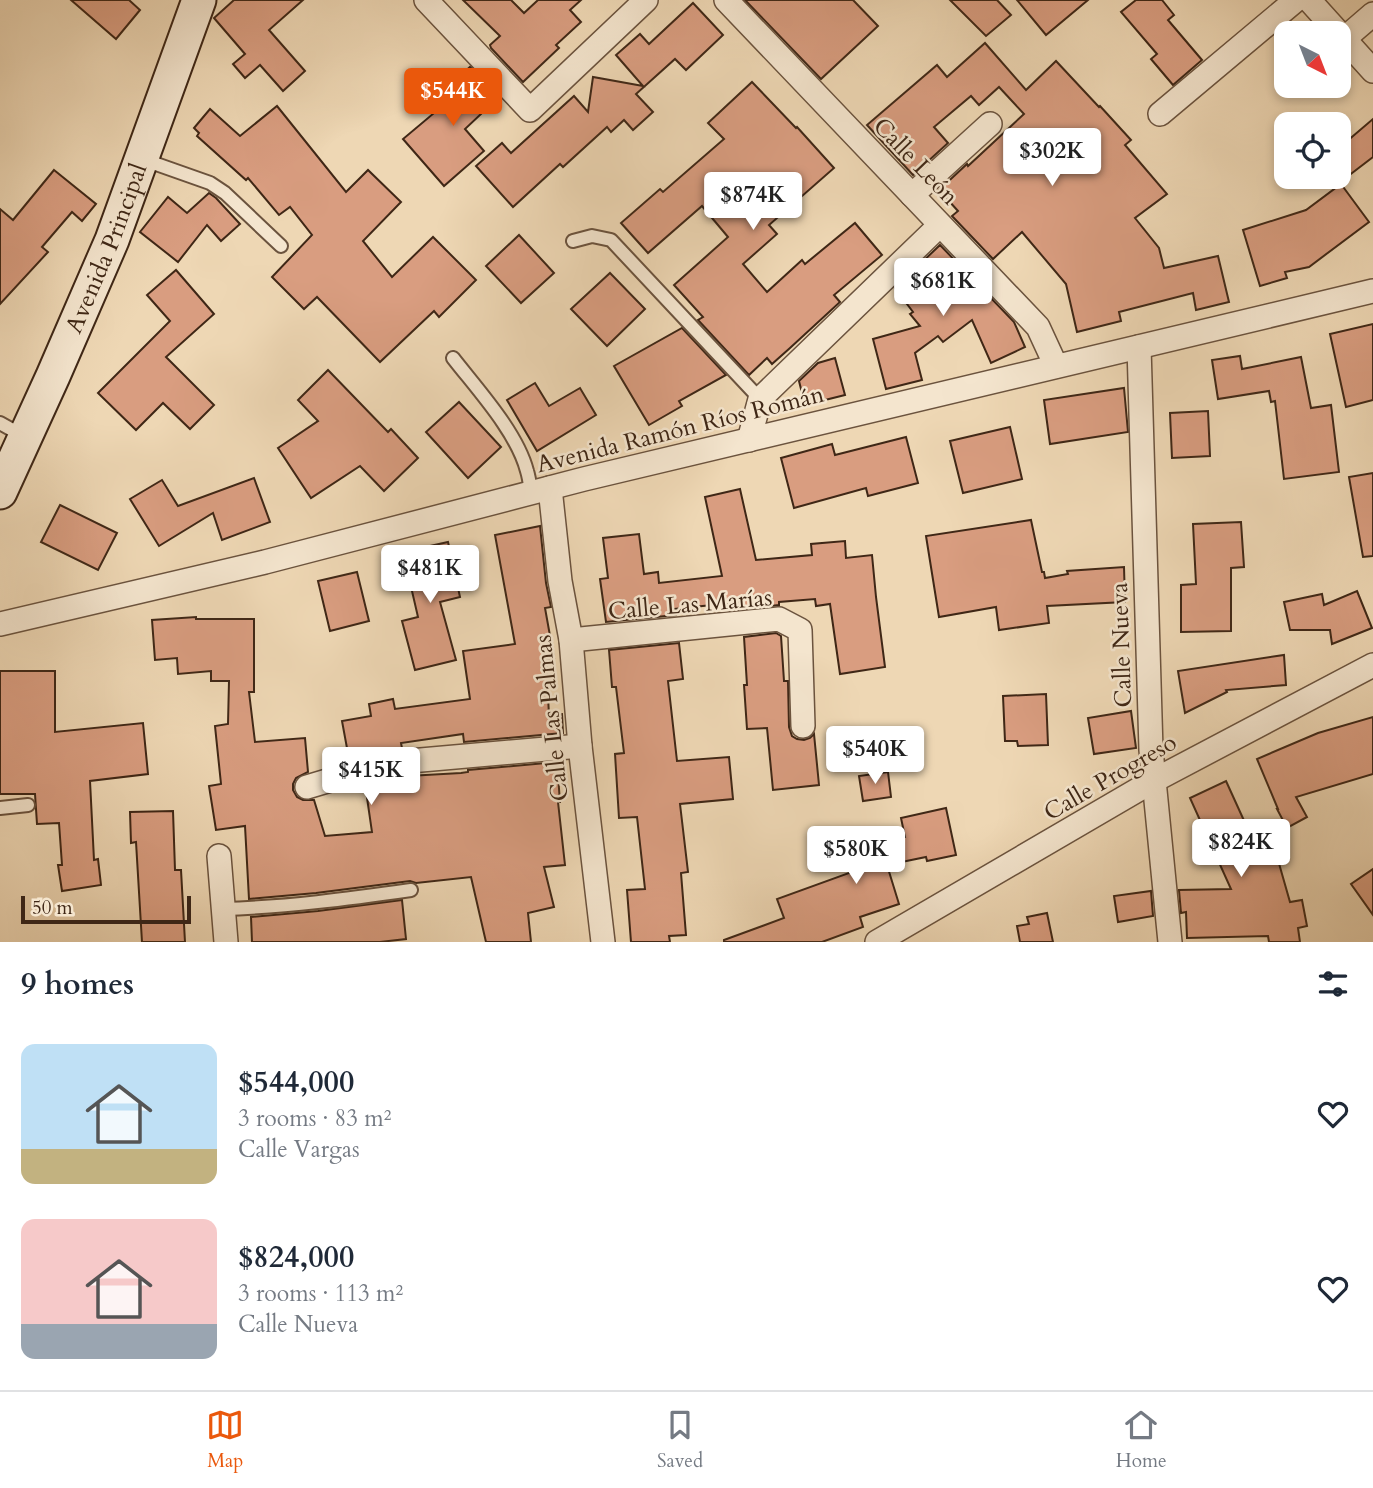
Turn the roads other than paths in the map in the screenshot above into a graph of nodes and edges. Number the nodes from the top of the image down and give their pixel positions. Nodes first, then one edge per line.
1 (199, 0) edge
2 (426, 0) edge
3 (646, 0) edge
4 (726, 0) edge
5 (1296, 0) edge
6 (1309, 0) edge
7 (1373, 14) edge
8 (1328, 21) edge
9 (1351, 33) edge
10 (1351, 47) edge
11 (1373, 71) edge
12 (1160, 114) dead end
13 (990, 124) dead end
14 (141, 159) junction
15 (912, 195) junction
16 (940, 225) junction
17 (573, 241) dead end
18 (281, 246) dead end
19 (1373, 291) edge
20 (1139, 346) junction
21 (453, 358) dead end
22 (1056, 366) junction
23 (760, 399) junction
24 (12, 430) edge
25 (749, 440) junction
26 (540, 490) junction
27 (0, 492) edge
28 (0, 624) edge
29 (571, 640) junction
30 (1373, 665) edge
31 (803, 726) dead end
32 (580, 746) junction
33 (1153, 781) junction
34 (307, 787) dead end
35 (28, 805) dead end
36 (0, 808) edge
37 (219, 856) dead end
38 (411, 890) dead end
39 (223, 909) junction
40 (226, 942) edge
41 (603, 942) edge
42 (877, 942) edge
43 (1170, 942) edge

1 - 14 street, Avenida Principal
2 - 3 street
4 - 15 street, Calle León
5 - 12 street
6 - 8 street
7 - 9 street
10 - 11 street
13 - 15 street
14 - 18 lane
14 - 24 street, Avenida Principal
15 - 16 street, Calle León
16 - 22 street, Calle León
16 - 23 street
17 - 23 lane
19 - 20 street, Avenida Ramón Ríos Román
20 - 22 street, Avenida Ramón Ríos Román
20 - 33 street, Calle Nueva
21 - 26 lane
22 - 25 street, Avenida Ramón Ríos Román
23 - 25 street
24 - 27 street, Avenida Principal
25 - 26 street, Avenida Ramón Ríos Román
26 - 28 street, Avenida Ramón Ríos Román
26 - 29 street, Calle Las Palmas
29 - 31 street, Calle Las Marías
29 - 32 street, Calle Las Palmas
30 - 33 street, Calle Progreso
32 - 34 street
32 - 41 street, Calle Las Palmas
33 - 42 street, Calle Progreso
33 - 43 street, Calle Nueva
35 - 36 lane
37 - 39 street
38 - 39 lane
39 - 40 street

